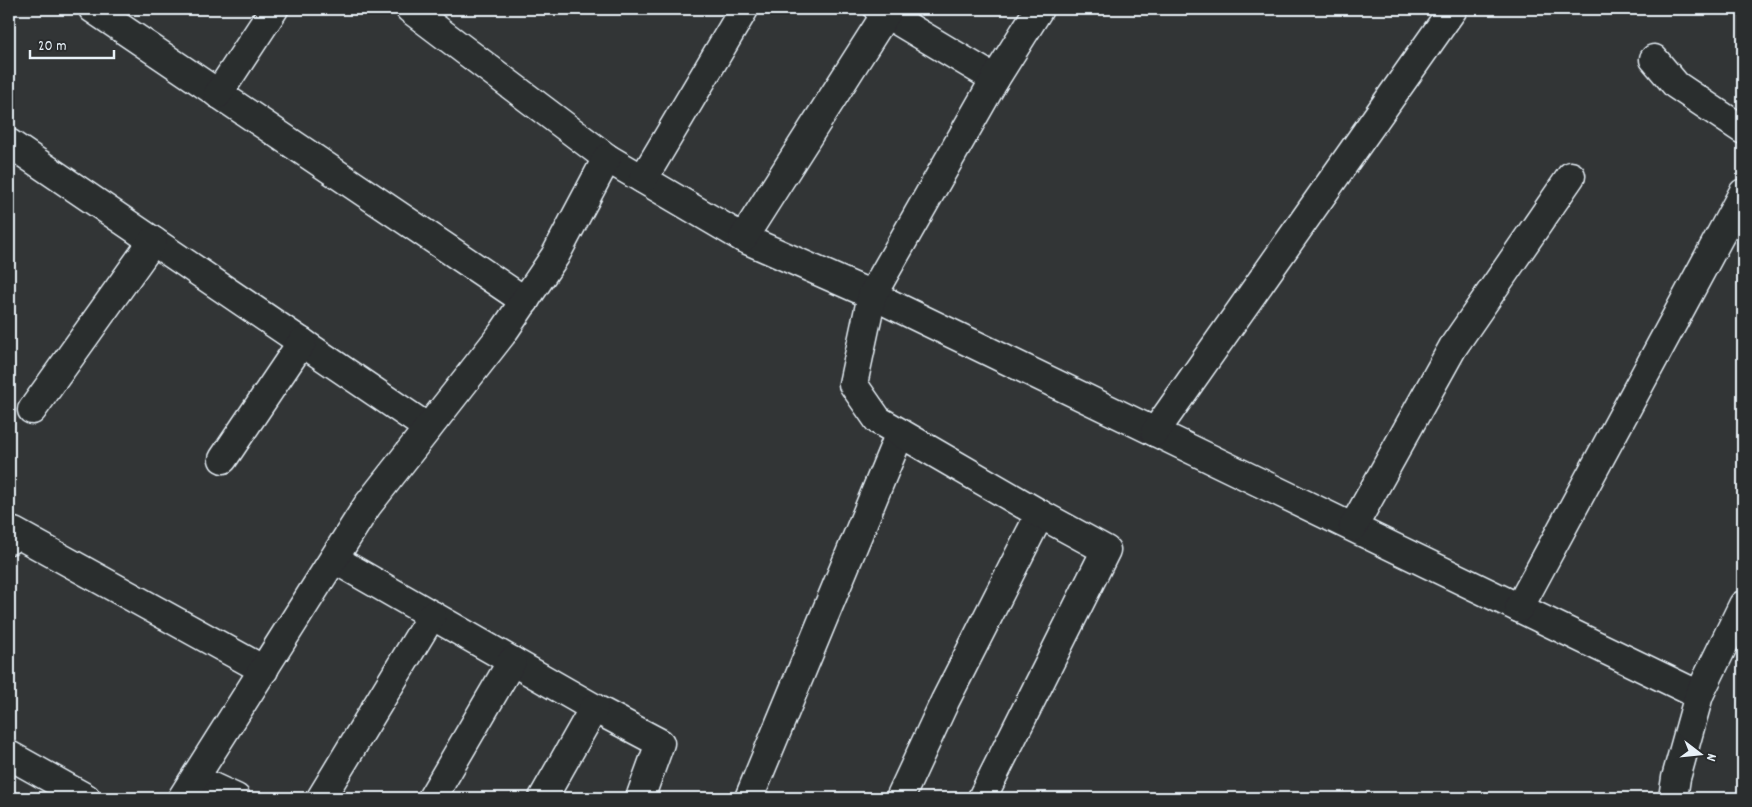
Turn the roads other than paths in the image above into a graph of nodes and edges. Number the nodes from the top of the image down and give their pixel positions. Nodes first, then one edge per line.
1 (93, 9) edge
2 (274, 9) edge
3 (411, 9) edge
4 (744, 9) edge
5 (1039, 9) edge
6 (1453, 9) edge
7 (885, 10) edge
8 (1654, 59) dead end
9 (995, 79) junction
10 (218, 94) junction
11 (1743, 130) edge
12 (9, 143) edge
13 (607, 158) junction
14 (1571, 176) dead end
15 (643, 179) junction
16 (1743, 193) edge
17 (744, 238) junction
18 (153, 241) junction
19 (872, 295) junction
20 (525, 301) junction
21 (302, 342) junction
22 (32, 410) dead end
23 (428, 428) junction
24 (1155, 432) junction
25 (900, 433) junction
26 (223, 459) dead end
27 (1040, 514) junction
28 (1353, 527) junction
29 (11, 534) edge
30 (334, 559) junction
31 (1743, 605) edge
32 (1519, 608) junction
33 (432, 615) junction
34 (512, 661) junction
35 (264, 670) junction
36 (1699, 695) junction
37 (594, 708) junction
38 (9, 754) edge
39 (188, 788) edge
40 (86, 798) edge
41 (236, 798) edge
42 (321, 798) edge
43 (432, 798) edge
44 (543, 798) edge
45 (640, 798) edge
46 (749, 798) edge
47 (900, 798) edge
48 (982, 798) edge
49 (1674, 798) edge

1 - 10 street
2 - 10 street
3 - 13 street
4 - 15 street
5 - 9 street
6 - 24 street
7 - 9 street
7 - 17 street
8 - 11 street
9 - 19 street
10 - 20 street
12 - 18 street
13 - 15 street
13 - 20 street
14 - 28 street
15 - 17 street
16 - 32 street
17 - 19 street
18 - 21 street
18 - 22 street
19 - 24 street
19 - 25 street
20 - 23 street
21 - 23 street
21 - 26 street
23 - 30 street
24 - 28 street
25 - 27 street
25 - 46 street
27 - 47 street
27 - 48 street
28 - 32 street
29 - 35 street
30 - 33 street
30 - 35 street
31 - 36 street
32 - 36 street
33 - 34 street
33 - 42 street
34 - 37 street
34 - 43 street
35 - 39 street
36 - 49 street
37 - 44 street
37 - 45 street
38 - 40 street
39 - 41 street

